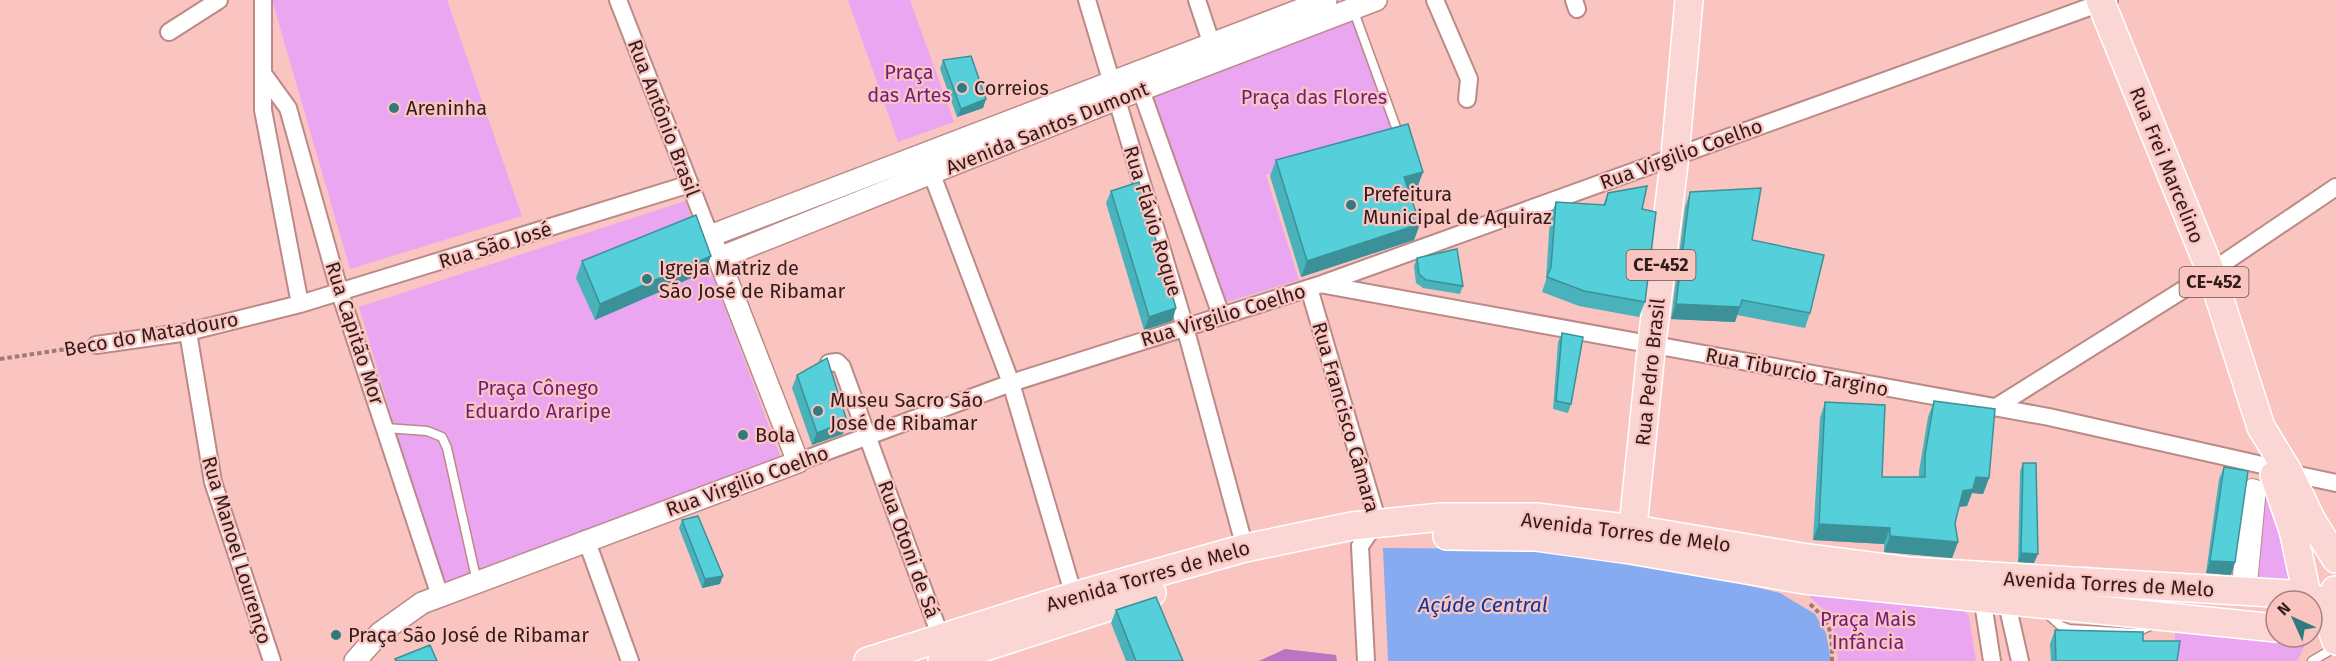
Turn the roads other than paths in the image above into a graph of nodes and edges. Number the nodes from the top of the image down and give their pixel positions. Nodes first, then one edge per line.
1 (219, 0) edge
2 (263, 0) edge
3 (618, 0) edge
4 (1087, 0) edge
5 (1197, 0) edge
6 (1326, 0) edge
7 (1376, 0) edge
8 (1435, 0) edge
9 (1689, 0) edge
10 (2103, 1) edge
11 (1353, 9) junction
12 (169, 32) dead end
13 (1214, 52) junction
14 (264, 75) junction
15 (1138, 82) junction
16 (1114, 90) junction
17 (1467, 99) dead end
18 (1030, 124) junction
19 (1397, 130) edge
20 (924, 154) junction
21 (1676, 156) junction
22 (932, 174) junction
23 (690, 184) junction
24 (2336, 187) edge
25 (815, 196) junction
26 (823, 216) junction
27 (710, 236) junction
28 (719, 258) junction
29 (2211, 272) junction
30 (1315, 286) junction
31 (340, 293) junction
32 (300, 304) junction
33 (1221, 315) junction
34 (1185, 327) junction
35 (188, 332) junction
36 (1652, 342) junction
37 (96, 345) road end
38 (829, 363) edge
39 (1011, 383) junction
40 (1996, 407) junction
41 (386, 428) junction
42 (868, 437) junction
43 (798, 462) junction
44 (2280, 470) junction
45 (2336, 483) edge
46 (1368, 532) junction
47 (586, 539) junction
48 (1632, 540) junction
49 (1245, 548) junction
50 (2336, 559) edge
51 (477, 582) junction
52 (2239, 582) joint
53 (2320, 589) edge
54 (1999, 592) junction
55 (2264, 595) edge
56 (440, 596) junction
57 (1074, 596) junction
58 (2324, 604) edge
59 (2264, 627) edge
60 (2329, 640) edge
61 (945, 655) edge
62 (272, 661) edge
63 (355, 661) edge
64 (630, 661) edge
65 (868, 661) edge
66 (1366, 661) edge
67 (1992, 661) edge
68 (2020, 661) edge
69 (2312, 661) edge

1 - 12 street
2 - 14 street, Rua Capitão Mor
3 - 23 street, Rua Antônio Brasil
4 - 16 street, Rua Flávio Roque
5 - 13 street
6 - 13 street, Avenida Santos Dumont
7 - 11 street, Avenida Santos Dumont
8 - 17 street
9 - 21 main road, Rua Pedro Brasil / CE-452
10 - 21 street, Rua Virgilio Coelho
10 - 29 main road, Rua Frei Marcelino / CE-452
11 - 13 street, Avenida Santos Dumont
11 - 19 lane
13 - 15 street, Avenida Santos Dumont
14 - 31 street, Rua Capitão Mor
14 - 32 street, Rua Capitão Mor
15 - 16 street, Avenida Santos Dumont
15 - 33 street, Rua Flávio Roque
16 - 18 street, Avenida Santos Dumont
16 - 34 street, Rua Flávio Roque
18 - 20 street, Avenida Santos Dumont
18 - 22 street, Avenida Santos Dumont
20 - 22 street
20 - 25 street, Avenida Santos Dumont
21 - 30 street, Rua Virgilio Coelho
21 - 36 main road, Rua Pedro Brasil / CE-452
22 - 26 street, Avenida Santos Dumont
22 - 39 street
23 - 27 street, Rua Antônio Brasil
23 - 31 street, Rua São José
24 - 29 street
25 - 26 street
25 - 27 street, Avenida Santos Dumont
26 - 28 street, Avenida Santos Dumont
27 - 28 street
28 - 43 street
29 - 40 street
29 - 44 main road, Rua Frei Marcelino / CE-452
30 - 33 street, Rua Virgilio Coelho
30 - 36 street, Rua Tiburcio Targino
30 - 46 street, Rua Francisco Câmara
31 - 32 street, Rua São José
31 - 41 street, Rua Capitão Mor
32 - 35 street, Beco do Matadouro
33 - 34 street, Rua Virgilio Coelho
34 - 39 street, Rua Virgilio Coelho
34 - 49 street, Rua Flávio Roque
35 - 37 street, Beco do Matadouro
35 - 62 street, Rua Manoel Lourenço
36 - 40 street, Rua Tiburcio Targino
36 - 48 main road, Rua Pedro Brasil / CE-452
38 - 42 street, Rua Otoni de Sá
39 - 42 street, Rua Virgilio Coelho
39 - 57 street
40 - 44 street, Rua Tiburcio Targino
41 - 51 lane
41 - 56 street, Rua Capitão Mor
42 - 43 street, Rua Virgilio Coelho
42 - 61 street, Rua Otoni de Sá
43 - 47 street, Rua Virgilio Coelho
44 - 45 street, Rua Tiburcio Targino
44 - 50 main road, Rua Frei Marcelino / CE-452
44 - 53 main road
46 - 48 main road, Avenida Torres de Melo
46 - 49 main road, Avenida Torres de Melo
46 - 61 main road, Avenida Torres de Melo
46 - 66 street, Rua Francisco Câmara
47 - 51 street, Rua Virgilio Coelho
47 - 64 street
48 - 54 main road, Avenida Torres de Melo
49 - 57 main road, Avenida Torres de Melo
51 - 56 street, Rua Virgilio Coelho
52 - 52 street
54 - 55 main road, Avenida Torres de Melo
54 - 59 main road, Avenida Torres de Melo
54 - 67 street
54 - 68 street
56 - 63 street, Rua Virgilio Coelho
57 - 61 main road, Avenida Torres de Melo
58 - 60 main road
60 - 69 lane
61 - 65 main road, Avenida Torres de Melo

